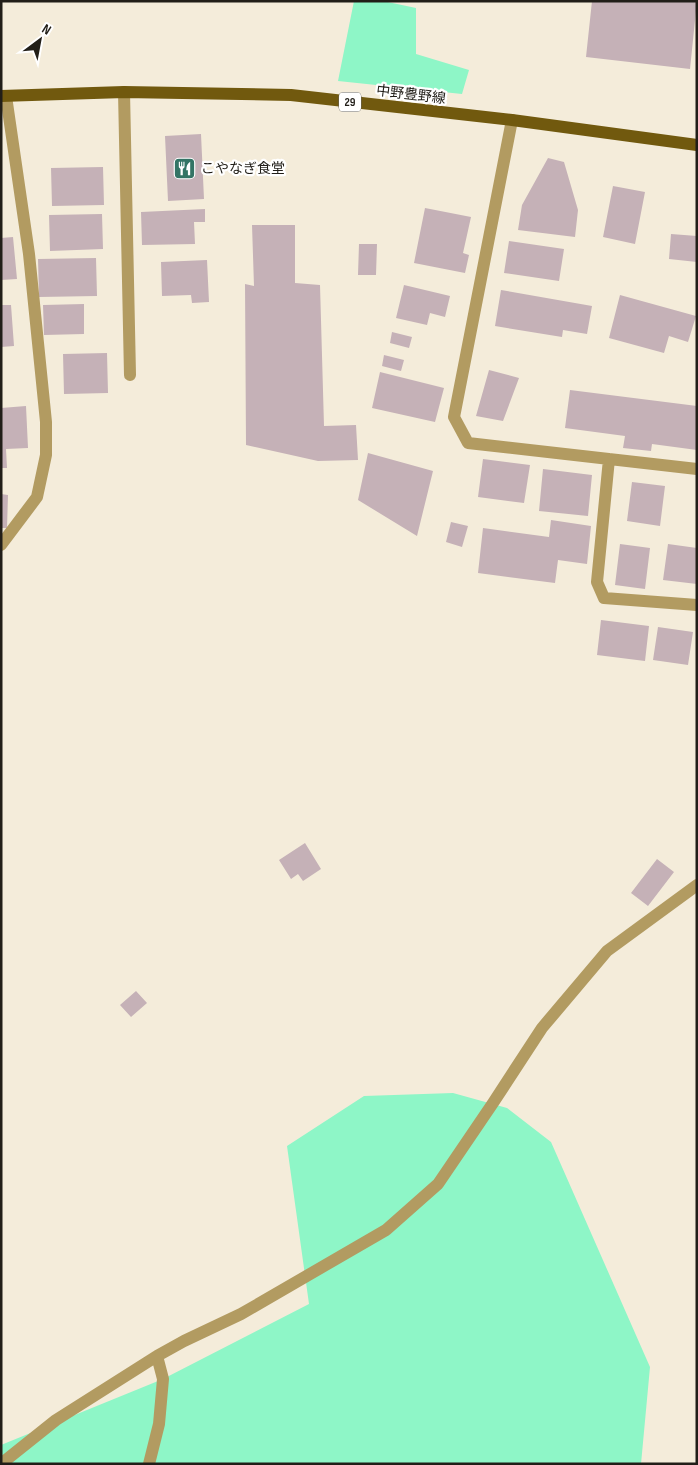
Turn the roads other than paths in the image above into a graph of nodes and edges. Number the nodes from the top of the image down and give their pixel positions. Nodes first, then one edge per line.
1 (124, 92) junction
2 (4, 96) edge
3 (512, 120) junction
4 (697, 145) edge
5 (130, 375) dead end
6 (609, 459) junction
7 (697, 469) edge
8 (1, 545) edge
9 (697, 605) edge
10 (697, 885) edge
11 (157, 1356) junction
12 (1, 1464) edge
13 (149, 1464) edge

1 - 2 main road, 中野豊野線 / 29
1 - 3 main road, 中野豊野線 / 29
1 - 5 street
2 - 8 street
3 - 4 main road, 中野豊野線 / 29
3 - 6 street
6 - 7 street
6 - 9 street
10 - 11 street
11 - 12 street
11 - 13 street

